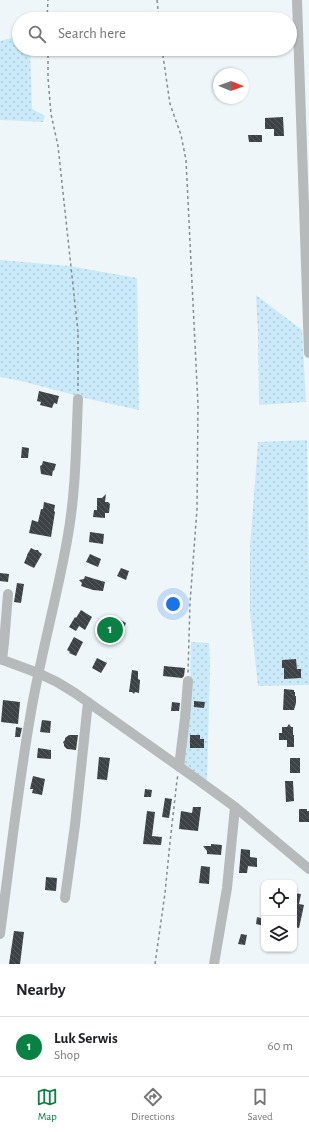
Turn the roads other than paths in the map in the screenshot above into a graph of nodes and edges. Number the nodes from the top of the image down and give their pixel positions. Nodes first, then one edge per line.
1 (297, 0) edge
2 (309, 353) edge
3 (78, 399) road end
4 (8, 594) dead end
5 (1, 660) edge
6 (38, 673) junction
7 (188, 681) road end
8 (88, 702) junction
9 (180, 767) junction
10 (235, 807) junction
11 (309, 869) edge
12 (65, 898) dead end
13 (0, 934) edge
14 (214, 964) edge

1 - 2 street
3 - 6 street
4 - 5 street
5 - 6 street
6 - 8 street
6 - 13 street
7 - 9 street
8 - 9 street
8 - 12 street
9 - 10 street
10 - 11 street
10 - 14 street

